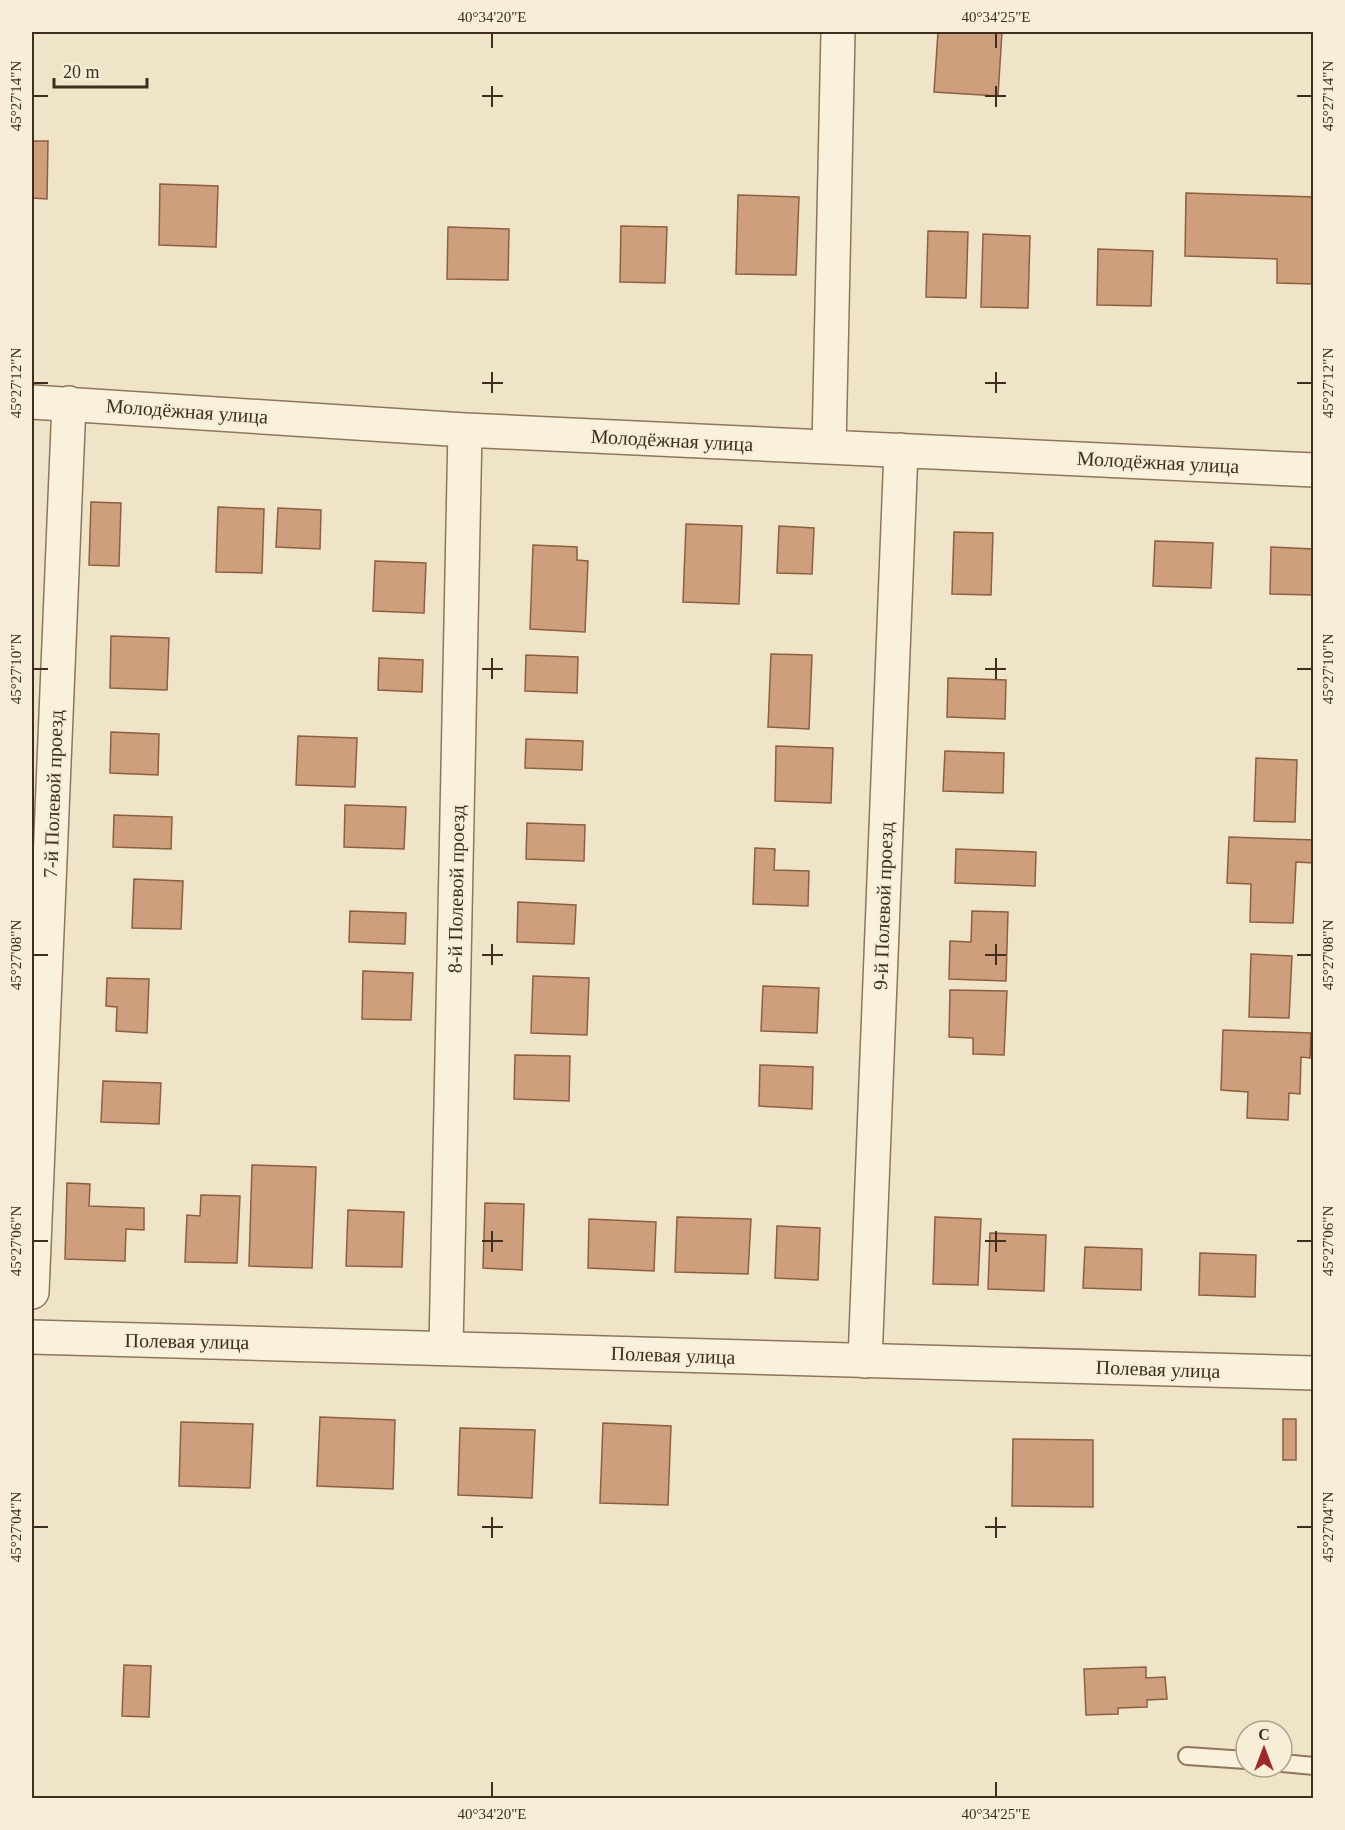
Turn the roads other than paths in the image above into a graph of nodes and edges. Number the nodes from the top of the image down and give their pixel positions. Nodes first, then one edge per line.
1 (838, 32) edge
2 (32, 402) edge
3 (69, 403) junction
4 (465, 430) junction
5 (829, 447) junction
6 (901, 450) junction
7 (1314, 470) edge
8 (32, 1292) edge
9 (32, 1337) edge
10 (446, 1348) junction
11 (864, 1361) junction
12 (1314, 1373) edge
13 (1187, 1755) dead end
14 (1234, 1759) edge
15 (1294, 1764) edge
16 (1314, 1766) edge

1 - 5 street
2 - 3 street, Молодёжная улица
3 - 4 street, Молодёжная улица
3 - 8 street, 7-й Полевой проезд
4 - 5 street, Молодёжная улица
4 - 10 street, 8-й Полевой проезд
5 - 6 street, Молодёжная улица
6 - 7 street, Молодёжная улица
6 - 11 street, 9-й Полевой проезд
9 - 10 street, Полевая улица
10 - 11 street, Полевая улица
11 - 12 street, Полевая улица
13 - 14 lane
15 - 16 lane

